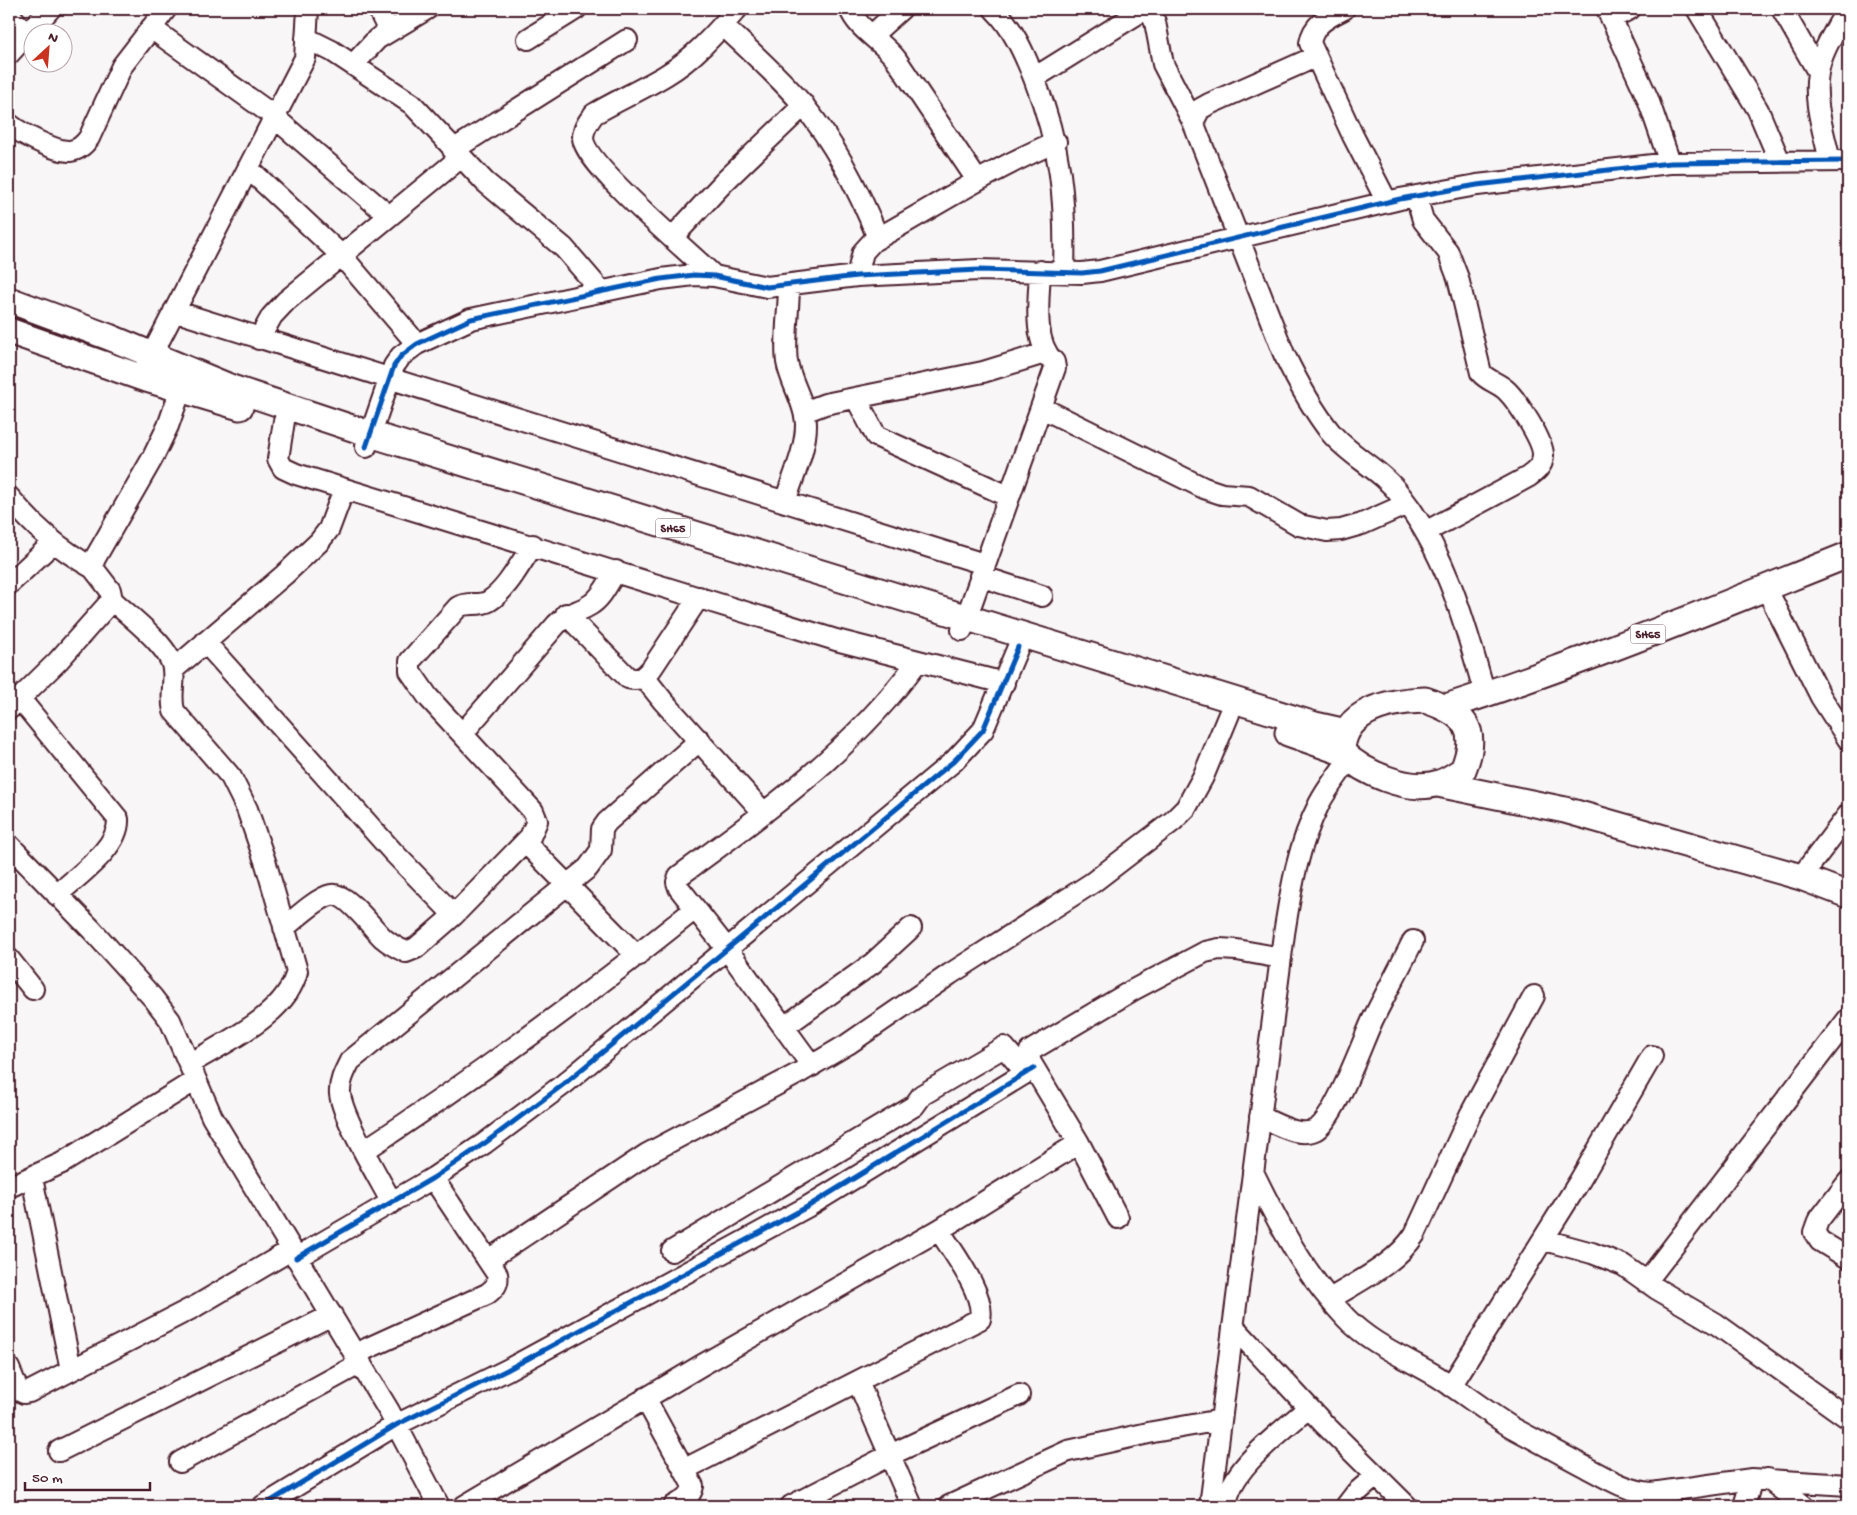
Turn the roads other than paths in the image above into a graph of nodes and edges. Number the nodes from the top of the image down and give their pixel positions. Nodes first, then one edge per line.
1 (50, 9) edge
2 (166, 9) edge
3 (308, 9) edge
4 (378, 9) edge
5 (427, 9) edge
6 (576, 9) edge
7 (737, 9) edge
8 (850, 9) edge
9 (901, 9) edge
10 (994, 9) edge
11 (1145, 9) edge
12 (1149, 9) edge
13 (1344, 9) edge
14 (1630, 9) edge
15 (1697, 9) edge
16 (1782, 9) edge
17 (1847, 9) edge
18 (1609, 13) edge
19 (9, 14) edge
20 (38, 22) edge
21 (723, 24) junction
22 (151, 28) junction
23 (22, 30) edge
24 (389, 31) junction
25 (872, 35) junction
26 (306, 38) junction
27 (22, 39) edge
28 (528, 39) dead end
29 (627, 40) dead end
30 (9, 54) edge
31 (1315, 57) junction
32 (353, 65) junction
33 (1818, 72) junction
34 (1034, 78) junction
35 (804, 105) junction
36 (274, 118) junction
37 (1193, 122) junction
38 (9, 124) edge
39 (1056, 142) junction
40 (457, 154) junction
41 (1839, 161) edge
42 (1780, 162) junction
43 (1670, 163) junction
44 (248, 168) junction
45 (977, 180) junction
46 (1416, 196) junction
47 (1387, 202) junction
48 (389, 216) junction
49 (673, 237) junction
50 (1239, 237) junction
51 (878, 238) junction
52 (341, 255) junction
53 (1040, 271) junction
54 (1064, 272) junction
55 (714, 276) junction
56 (856, 276) junction
57 (789, 286) junction
58 (602, 292) junction
59 (9, 300) edge
60 (174, 311) junction
61 (9, 331) edge
62 (259, 339) junction
63 (416, 344) junction
64 (1045, 353) junction
65 (145, 366) junction
66 (389, 379) junction
67 (181, 389) junction
68 (856, 398) junction
69 (1042, 408) junction
70 (804, 412) junction
71 (284, 421) junction
72 (368, 440) junction
73 (344, 489) junction
74 (1008, 496) junction
75 (9, 498) edge
76 (785, 502) junction
77 (1407, 504) junction
78 (1427, 531) junction
79 (53, 543) junction
80 (533, 545) junction
81 (1848, 555) edge
82 (93, 568) junction
83 (982, 570) junction
84 (616, 571) junction
85 (9, 584) edge
86 (1766, 588) junction
87 (1042, 596) dead end
88 (699, 597) junction
89 (112, 600) junction
90 (566, 614) junction
91 (964, 623) junction
92 (205, 642) junction
93 (1018, 648) junction
94 (918, 662) junction
95 (173, 670) junction
96 (644, 677) junction
97 (1004, 683) junction
98 (1484, 694) junction
99 (14, 704) edge
100 (1446, 706) junction
101 (1228, 714) junction
102 (462, 734) junction
103 (1848, 739) edge
104 (700, 740) junction
105 (1346, 747) junction
106 (1438, 784) junction
107 (764, 813) junction
108 (1848, 816) edge
109 (525, 842) junction
110 (9, 845) edge
111 (1801, 877) junction
112 (567, 887) junction
113 (58, 895) junction
114 (1848, 895) edge
115 (695, 909) junction
116 (454, 915) junction
117 (284, 928) junction
118 (911, 928) dead end
119 (1413, 941) dead end
120 (727, 949) junction
121 (637, 956) junction
122 (1281, 958) junction
123 (9, 959) edge
124 (33, 990) dead end
125 (1534, 996) dead end
126 (1848, 1019) edge
127 (784, 1027) junction
128 (1652, 1056) dead end
129 (812, 1066) junction
130 (1030, 1070) junction
131 (192, 1072) junction
132 (1260, 1117) junction
133 (1079, 1143) junction
134 (365, 1150) junction
135 (1253, 1172) junction
136 (32, 1178) junction
137 (433, 1178) junction
138 (1848, 1182) edge
139 (9, 1187) edge
140 (392, 1202) junction
141 (1118, 1218) dead end
142 (939, 1230) junction
143 (1544, 1240) junction
144 (672, 1251) dead end
145 (294, 1254) junction
146 (1848, 1258) edge
147 (488, 1260) junction
148 (1646, 1282) junction
149 (1330, 1299) junction
150 (332, 1315) junction
151 (1233, 1326) junction
152 (358, 1358) junction
153 (9, 1368) edge
154 (71, 1370) junction
155 (858, 1382) junction
156 (1451, 1386) junction
157 (1019, 1395) dead end
158 (645, 1398) junction
159 (1308, 1408) junction
160 (1848, 1418) edge
161 (1222, 1420) junction
162 (396, 1425) junction
163 (59, 1451) dead end
164 (890, 1455) junction
165 (180, 1462) dead end
166 (685, 1469) junction
167 (1376, 1476) junction
168 (1760, 1479) junction
169 (1848, 1485) edge
170 (1658, 1500) edge
171 (275, 1503) edge
172 (683, 1504) edge
173 (439, 1506) edge
174 (464, 1506) edge
175 (792, 1506) edge
176 (912, 1506) edge
177 (949, 1506) edge
178 (1210, 1506) edge
179 (1226, 1506) edge
180 (1346, 1506) edge
181 (1407, 1506) edge
182 (1744, 1506) edge
183 (1803, 1506) edge

1 - 20 street
2 - 22 street
3 - 26 street
4 - 24 street
5 - 24 street
6 - 28 street
7 - 21 street
8 - 25 street
9 - 25 street
10 - 34 street
11 - 34 street
12 - 37 street
13 - 31 street
14 - 18 street
15 - 42 street
16 - 33 street
17 - 33 street
18 - 43 street
19 - 23 street
21 - 35 street
21 - 49 street
22 - 36 street
22 - 38 street
24 - 32 street
25 - 45 street
26 - 32 street
26 - 36 street
27 - 30 street
29 - 40 street
31 - 37 street
31 - 47 street
32 - 40 street
33 - 41 street
34 - 39 street
35 - 49 street
35 - 51 street
36 - 44 street
36 - 48 street
37 - 50 street
39 - 45 street
39 - 54 street
40 - 48 street
40 - 58 street
41 - 42 street
42 - 43 street
43 - 46 street
44 - 52 street
44 - 60 street
45 - 51 street
46 - 47 street
46 - 78 street
47 - 50 street
48 - 52 street
49 - 55 street
50 - 54 street
50 - 77 street
51 - 56 street
52 - 62 street
52 - 63 street
53 - 54 street
53 - 56 street
53 - 64 street
55 - 57 street
55 - 58 street
56 - 57 street
57 - 70 street
58 - 63 street
59 - 65 main road, SH65
60 - 62 street
60 - 65 street
61 - 65 main road, SH65
62 - 66 street
63 - 66 street
64 - 68 street
64 - 69 street
65 - 67 main road, SH65
65 - 72 main road, SH65
66 - 72 street
66 - 76 street
67 - 71 main road, SH65
67 - 82 street
68 - 70 street
68 - 74 street
69 - 74 street
69 - 77 street
70 - 76 street
71 - 72 main road, SH65
71 - 73 street
72 - 91 main road, SH65
73 - 80 street
73 - 92 street
74 - 83 street
75 - 79 street
76 - 83 street
77 - 78 street
78 - 98 street
79 - 82 street
79 - 85 street
80 - 84 street
80 - 102 street
81 - 86 main road, SH65
82 - 89 street
83 - 87 street
83 - 91 street
84 - 88 street
84 - 90 street
86 - 98 main road, SH65
86 - 103 street
88 - 94 street
88 - 96 street
89 - 95 street
89 - 99 street
90 - 96 street
90 - 102 street
91 - 93 main road, SH65
91 - 105 main road, SH65
92 - 95 street
92 - 116 street
93 - 97 street
93 - 101 main road, SH65
94 - 97 street
94 - 107 street
95 - 117 street
96 - 104 street
97 - 120 street
98 - 100 main road, SH65
99 - 113 street
100 - 105 main road, SH65
100 - 106 main road, SH65
101 - 105 main road, SH65
101 - 129 street
102 - 109 street
104 - 107 street
104 - 112 street
105 - 106 main road, SH65
105 - 122 street
106 - 111 main road
107 - 115 street
108 - 111 street
109 - 112 street
109 - 116 street
110 - 113 street
111 - 114 main road
112 - 121 street
112 - 134 street
113 - 131 street
115 - 120 street
115 - 121 street
116 - 117 street
117 - 131 street
118 - 127 street
119 - 132 street
120 - 127 street
120 - 137 street
121 - 134 street
122 - 130 street
122 - 132 street
123 - 124 street
125 - 149 street
126 - 148 street
127 - 129 street
128 - 143 street
129 - 147 street
130 - 133 street
130 - 144 street
130 - 162 street
131 - 136 street
131 - 145 street
132 - 135 street
133 - 141 street
133 - 142 street
134 - 140 street
135 - 149 street
135 - 151 street
136 - 139 street
136 - 154 street
137 - 140 street
137 - 147 street
138 - 146 street
140 - 145 street
142 - 155 street
142 - 158 street
143 - 148 street
143 - 156 street
145 - 150 street
145 - 154 street
147 - 152 street
148 - 160 street
149 - 156 street
150 - 152 street
150 - 163 street
151 - 159 street
151 - 161 street
152 - 162 street
152 - 165 street
153 - 154 street
155 - 164 street
155 - 166 street
156 - 170 street
157 - 164 street
158 - 166 street
158 - 174 street
159 - 167 street
159 - 179 street
161 - 177 street
161 - 178 street
162 - 171 street
162 - 173 street
164 - 175 street
164 - 176 street
166 - 172 street
167 - 180 street
167 - 181 street
168 - 169 street
168 - 170 street
168 - 182 street
168 - 183 street

